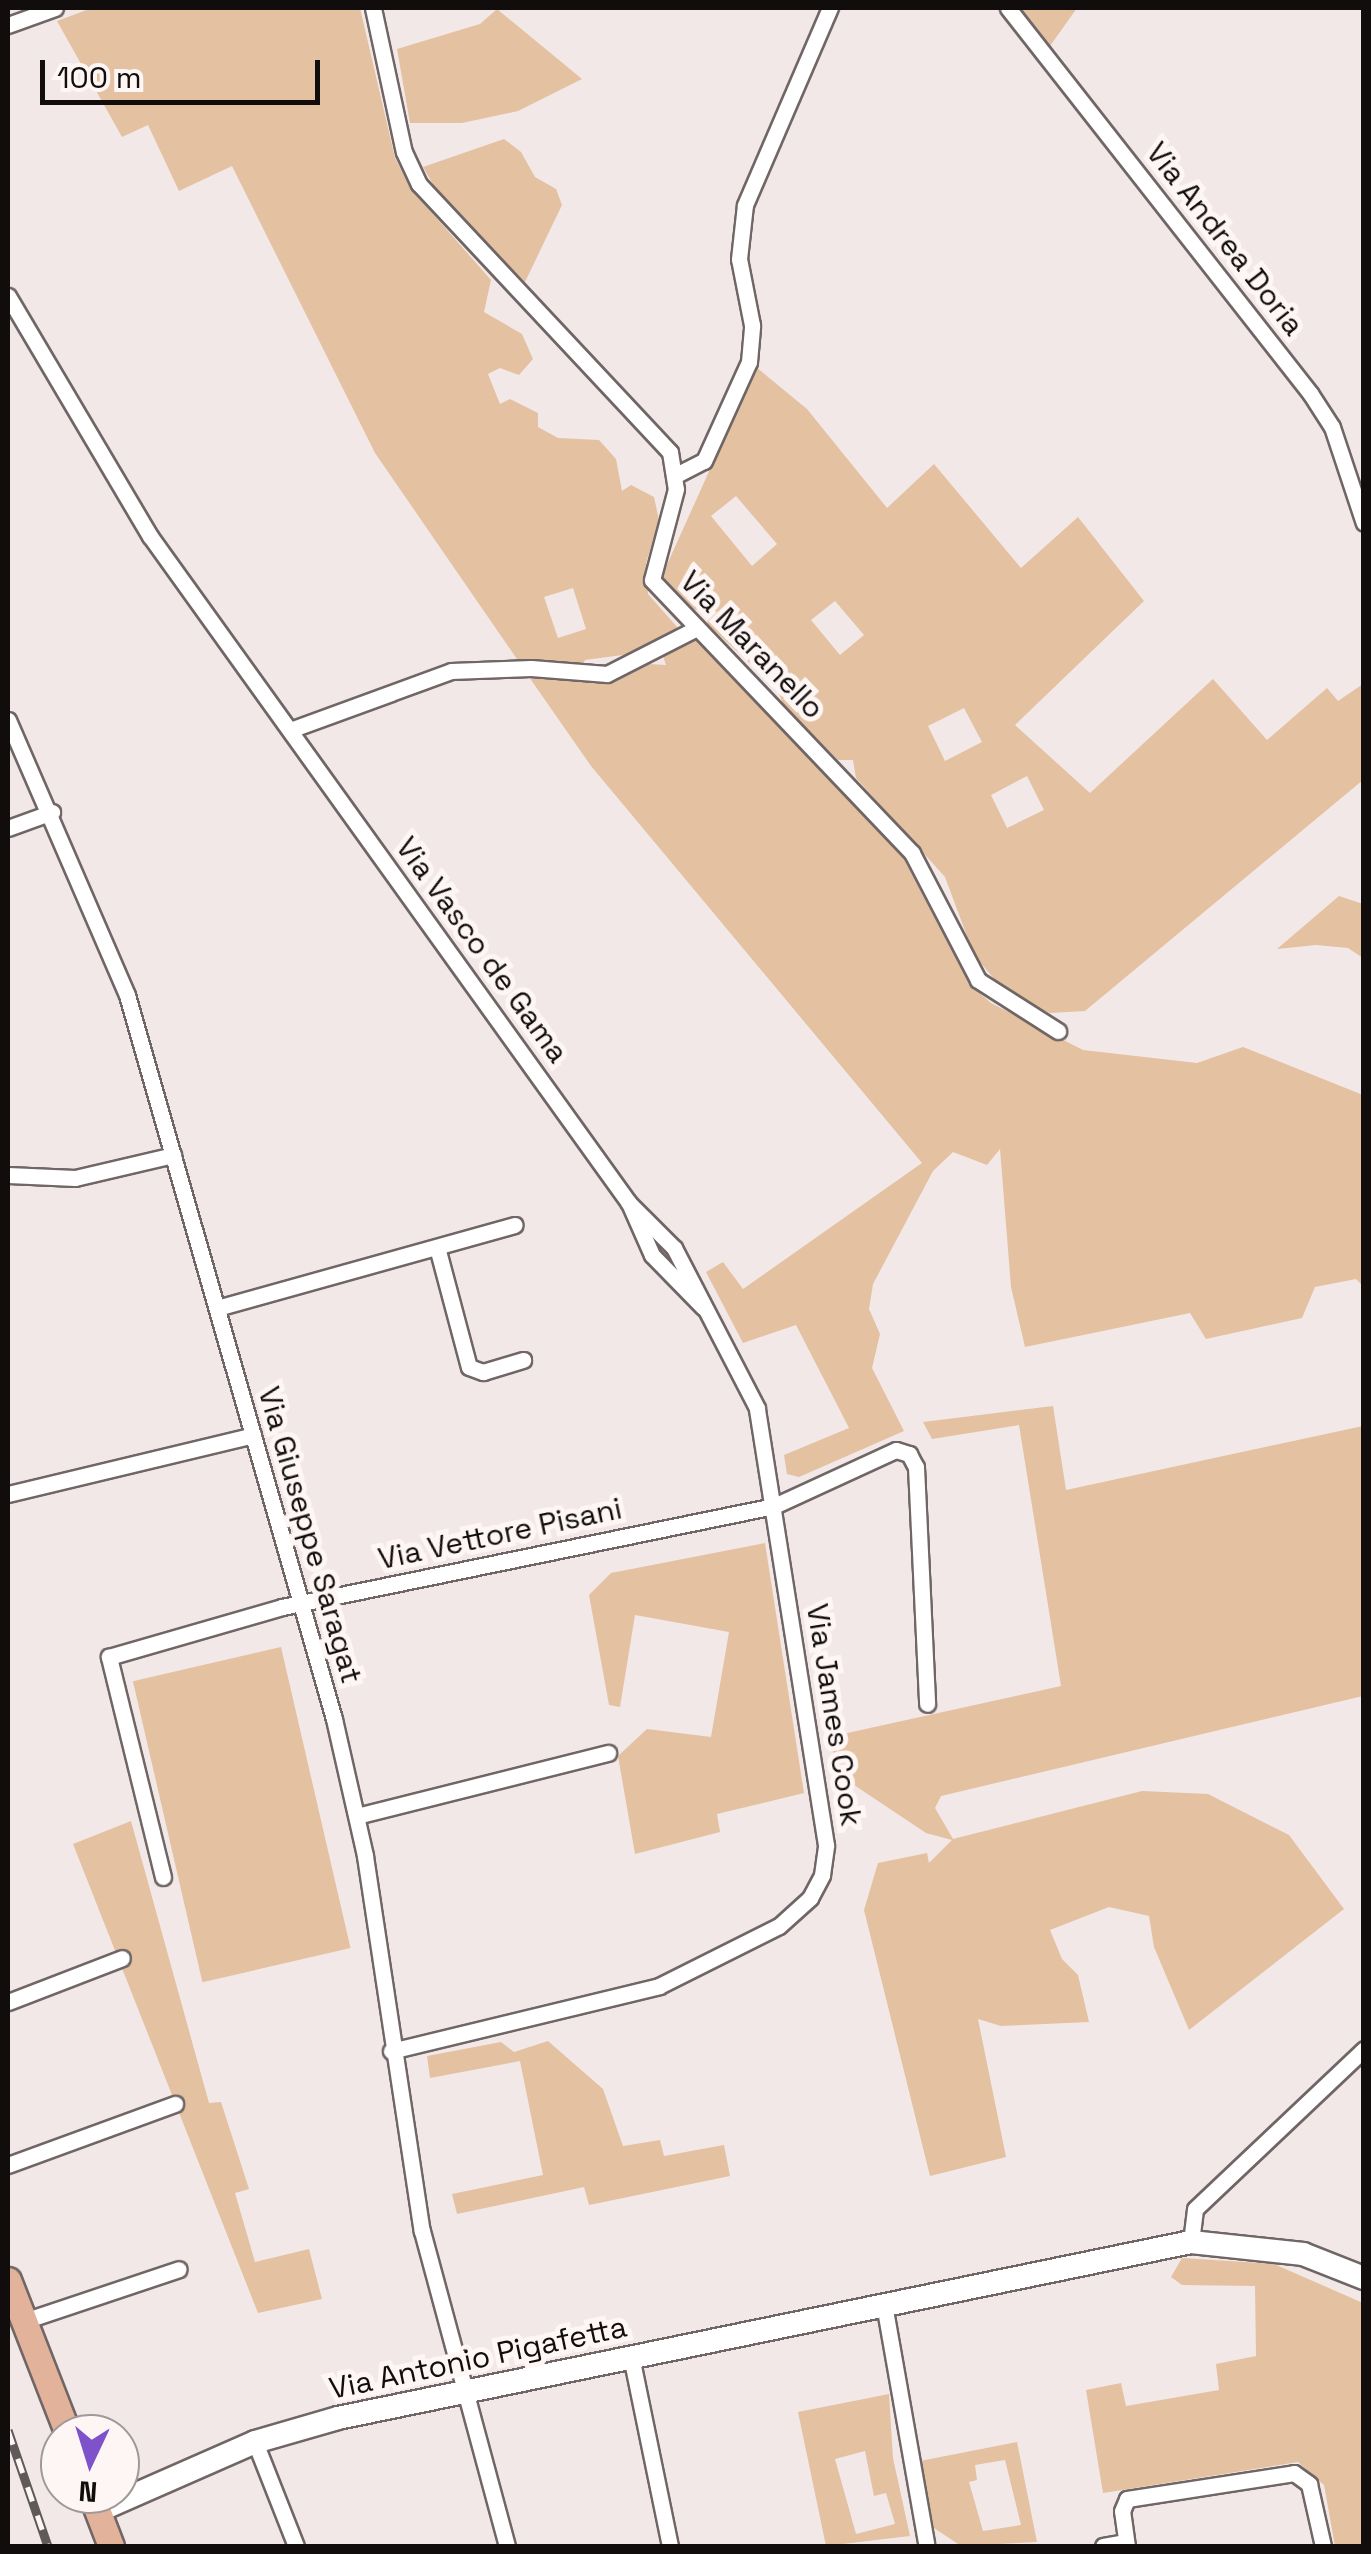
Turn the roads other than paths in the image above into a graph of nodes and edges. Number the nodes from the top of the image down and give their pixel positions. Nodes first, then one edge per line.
1 (55, 8) edge
2 (373, 8) edge
3 (830, 8) edge
4 (1008, 8) edge
5 (8, 25) edge
6 (8, 296) edge
7 (676, 476) junction
8 (1364, 523) edge
9 (697, 628) junction
10 (8, 720) edge
11 (290, 730) junction
12 (52, 812) junction
13 (8, 828) edge
14 (1058, 1031) dead end
15 (173, 1154) junction
16 (8, 1176) edge
17 (516, 1225) dead end
18 (437, 1247) junction
19 (217, 1308) junction
20 (523, 1360) dead end
21 (252, 1434) junction
22 (8, 1494) edge
23 (774, 1506) junction
24 (301, 1603) junction
25 (928, 1704) dead end
26 (608, 1752) dead end
27 (357, 1816) junction
28 (163, 1877) dead end
29 (122, 1958) dead end
30 (8, 2002) edge
31 (1364, 2049) edge
32 (391, 2051) junction
33 (174, 2104) dead end
34 (8, 2166) edge
35 (1191, 2242) junction
36 (179, 2269) dead end
37 (1364, 2278) edge
38 (8, 2280) edge
39 (884, 2304) junction
40 (24, 2321) junction
41 (631, 2356) junction
42 (463, 2392) junction
43 (60, 2414) edge
44 (255, 2442) junction
45 (140, 2485) edge
46 (99, 2514) edge
47 (1127, 2544) edge
48 (929, 2545) edge
49 (111, 2546) edge
50 (296, 2546) edge
51 (506, 2546) edge
52 (670, 2546) edge
53 (906, 2546) edge
54 (1103, 2546) edge
55 (1323, 2546) edge

1 - 5 street
2 - 7 street
3 - 7 street
4 - 8 street, Via Andrea Doria
6 - 11 street, Via Vasco de Gama
7 - 9 street, Via Maranello
9 - 11 street
9 - 14 street, Via Maranello
10 - 12 street, Via Giuseppe Saragat
11 - 23 street, Via Vasco de Gama
12 - 13 street
12 - 15 street, Via Giuseppe Saragat
15 - 16 street
15 - 19 street, Via Giuseppe Saragat
17 - 18 street
18 - 19 street
18 - 20 street
19 - 21 street, Via Giuseppe Saragat
21 - 22 street
21 - 24 street, Via Giuseppe Saragat
23 - 24 street, Via Vettore Pisani
23 - 25 street, Via Vettore Pisani
23 - 32 street, Via James Cook
24 - 27 street, Via Giuseppe Saragat
24 - 28 street, Via Vettore Pisani
26 - 27 street
27 - 32 street, Via Giuseppe Saragat
29 - 30 street
31 - 35 street
32 - 42 street, Via Giuseppe Saragat
33 - 34 street
35 - 37 main road, Via Antonio Pigafetta
35 - 39 main road, Via Antonio Pigafetta
36 - 40 street
38 - 40 main road
39 - 41 main road, Via Antonio Pigafetta
39 - 48 street
40 - 43 main road
41 - 42 main road, Via Antonio Pigafetta
41 - 52 street
42 - 44 main road, Via Antonio Pigafetta
42 - 51 street, Via Giuseppe Saragat
44 - 45 main road, Via Antonio Pigafetta
44 - 50 street
46 - 49 main road
47 - 54 street
47 - 55 street
48 - 53 street

